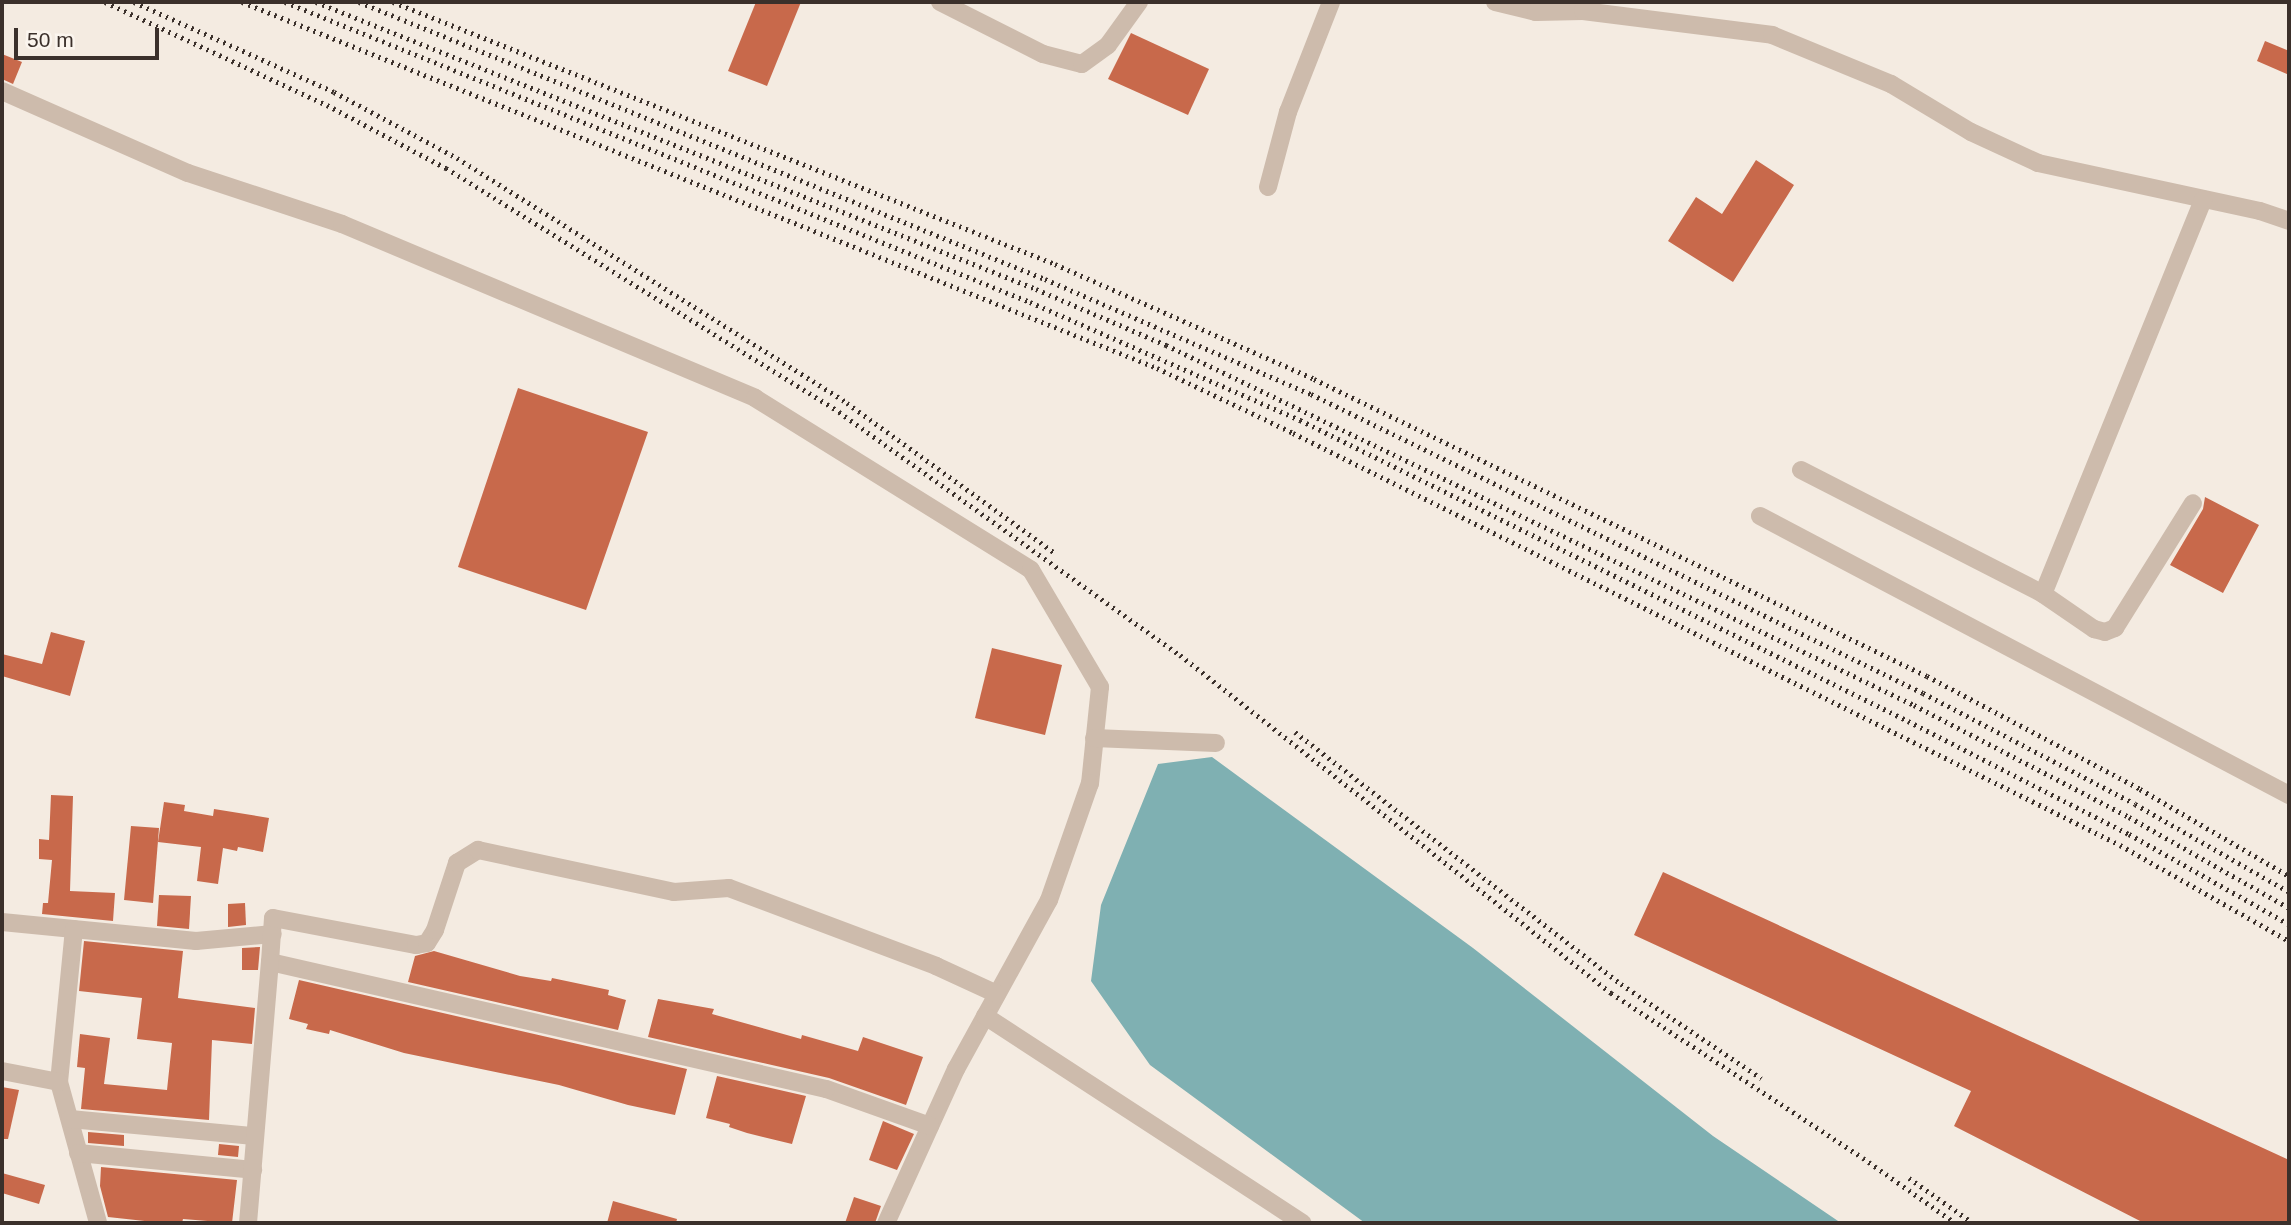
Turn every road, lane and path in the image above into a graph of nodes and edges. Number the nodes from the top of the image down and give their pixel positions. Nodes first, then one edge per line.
1 (940, 2) edge
2 (1139, 2) edge
3 (1331, 2) edge
4 (1495, 2) edge
5 (1643, 2) edge
6 (1647, 20) junction
7 (2, 91) edge
8 (1268, 187) dead end
9 (2203, 199) junction
10 (2289, 221) edge
11 (1801, 470) dead end
12 (2193, 503) dead end
13 (1760, 516) dead end
14 (2043, 594) junction
15 (1094, 738) junction
16 (1216, 743) dead end
17 (2289, 795) edge
18 (2, 922) edge
19 (74, 929) junction
20 (272, 934) junction
21 (270, 962) junction
22 (997, 994) junction
23 (985, 1016) junction
24 (2, 1072) edge
25 (59, 1082) junction
26 (70, 1119) junction
27 (930, 1126) junction
28 (254, 1136) junction
29 (78, 1153) junction
30 (253, 1170) junction
31 (1289, 1220) edge
32 (98, 1223) edge
33 (248, 1223) edge
34 (886, 1223) edge

1 - 2 street
3 - 8 street
4 - 6 street
5 - 6 street
6 - 9 street
7 - 15 street
9 - 10 street
9 - 14 street
11 - 14 street
12 - 14 street
13 - 17 street
15 - 16 street
15 - 22 street
18 - 19 street
19 - 20 street
19 - 25 street
20 - 21 street
20 - 22 street
21 - 27 street
21 - 28 street
22 - 23 street
23 - 27 street
23 - 31 street
24 - 25 street
25 - 26 street
26 - 28 street
26 - 29 street
27 - 34 street
28 - 30 street
29 - 30 street
29 - 32 street
30 - 33 street

